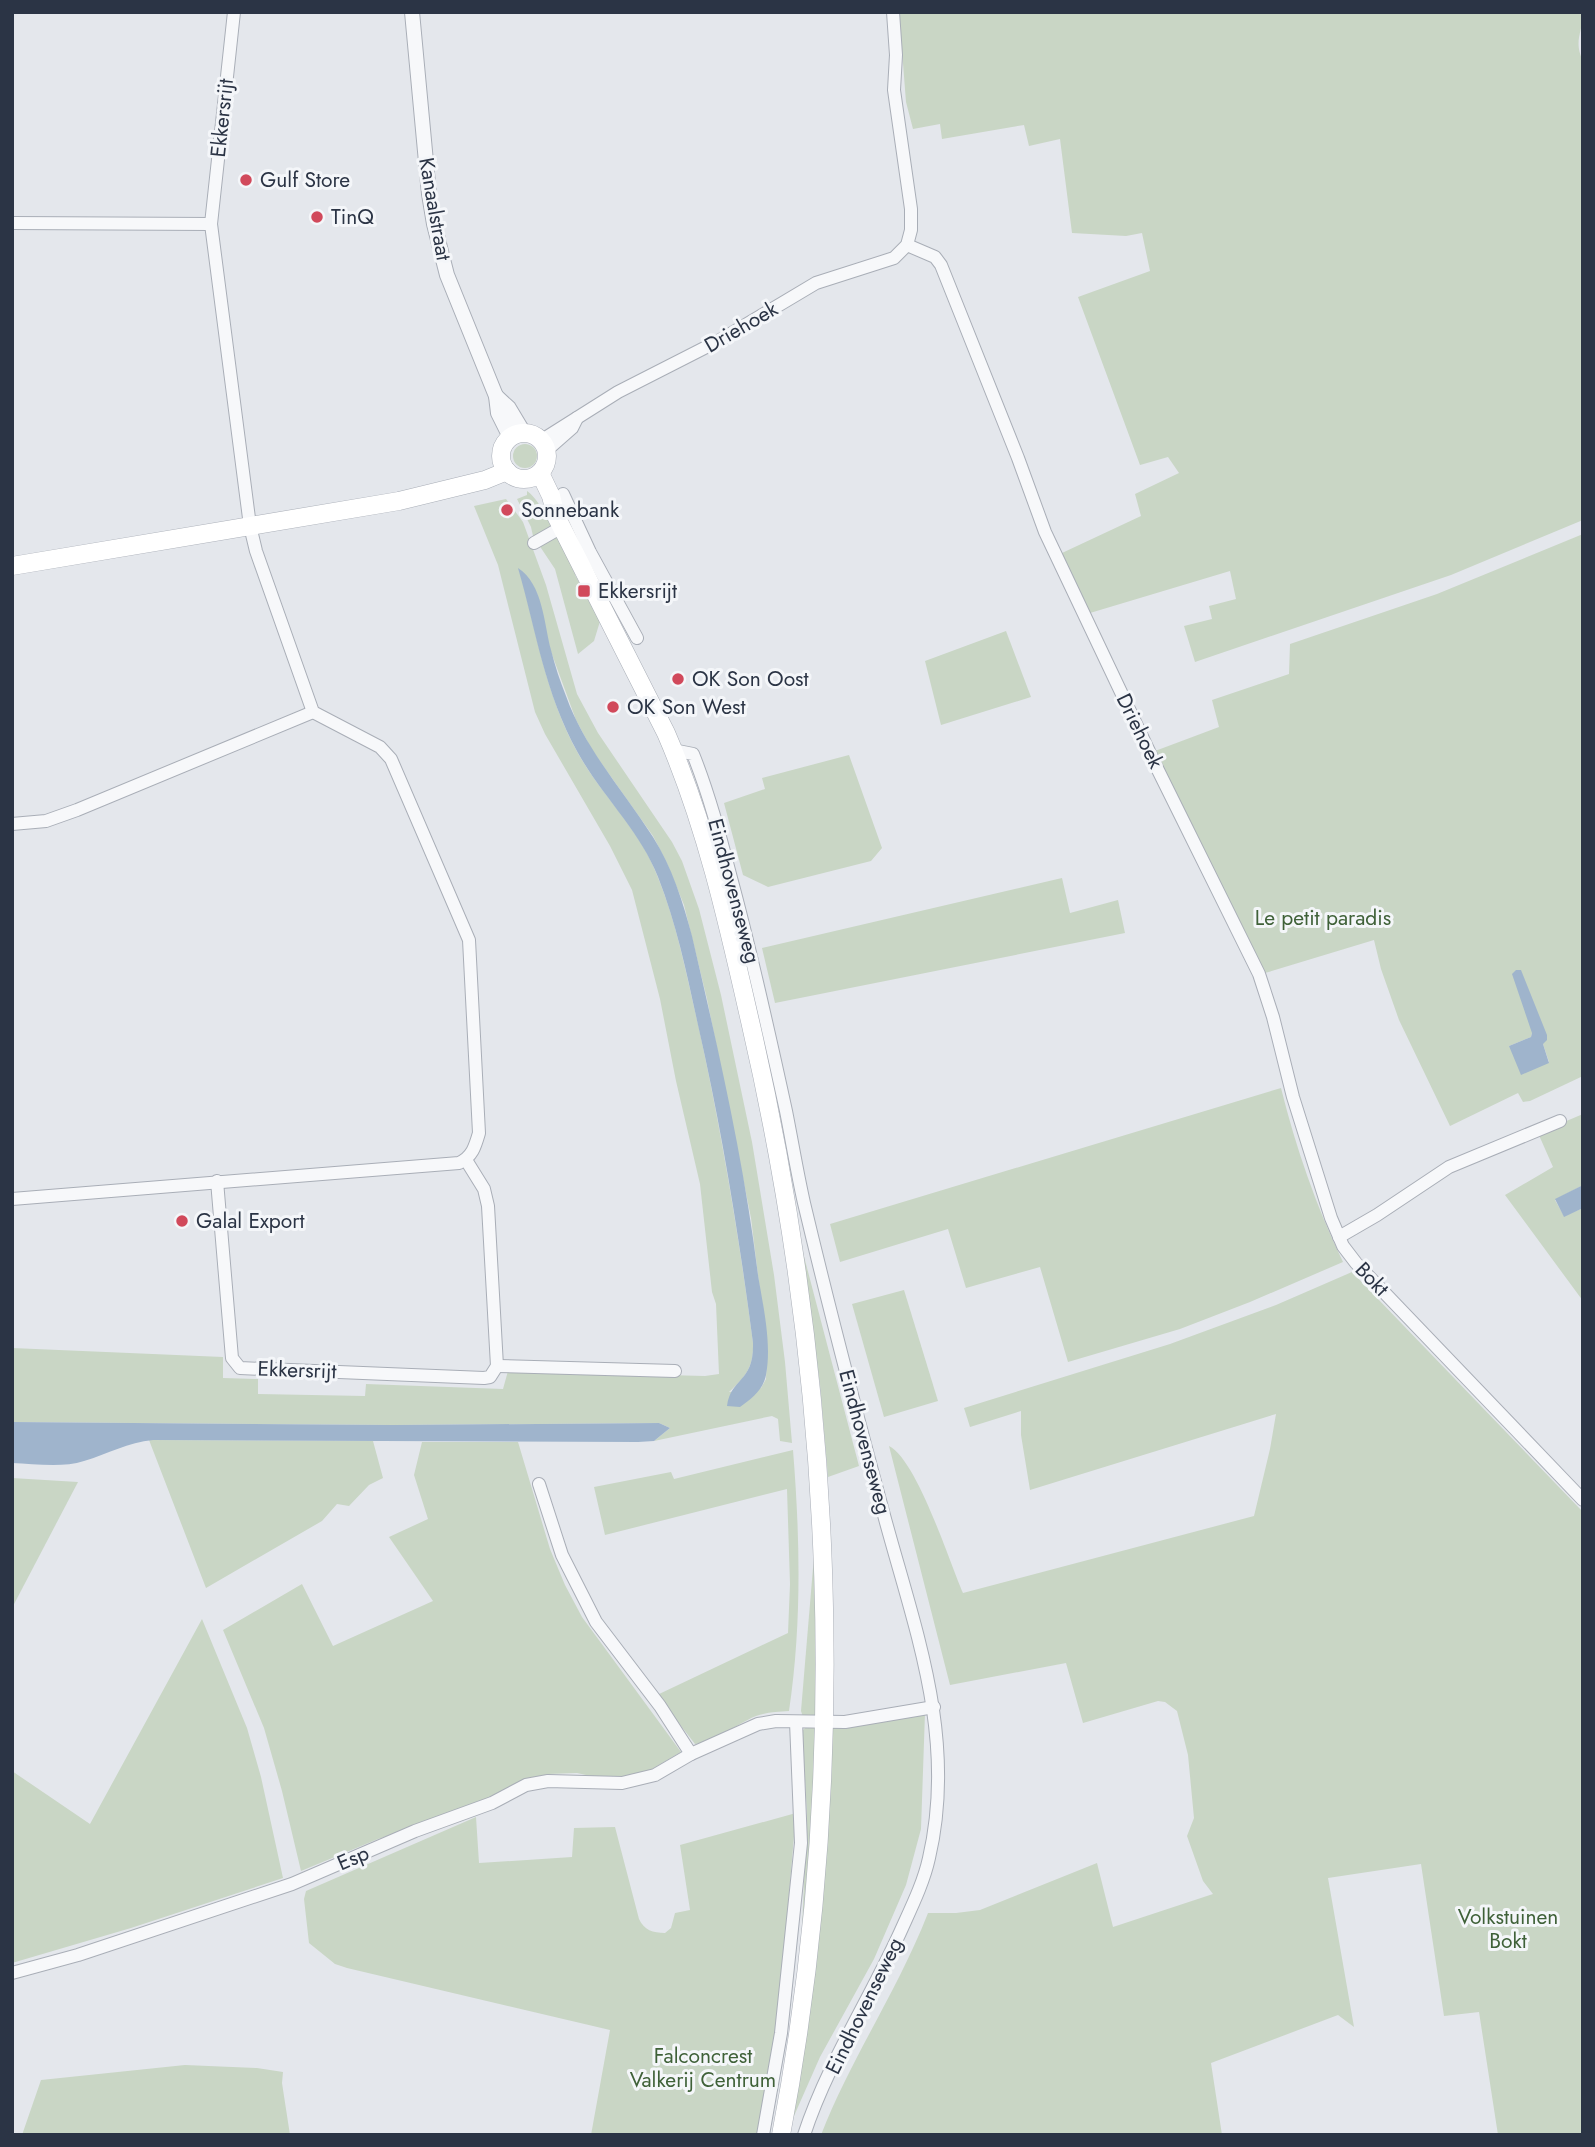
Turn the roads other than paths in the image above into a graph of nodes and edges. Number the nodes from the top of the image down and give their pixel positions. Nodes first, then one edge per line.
1 (234, 12) edge
2 (412, 12) edge
3 (893, 12) edge
4 (12, 223) edge
5 (211, 223) junction
6 (907, 245) junction
7 (517, 435) junction
8 (544, 445) junction
9 (504, 465) junction
10 (533, 476) junction
11 (563, 494) dead end
12 (559, 522) junction
13 (250, 526) junction
14 (534, 543) dead end
15 (584, 555) junction
16 (12, 566) edge
17 (637, 638) dead end
18 (313, 712) junction
19 (673, 750) junction
20 (12, 824) edge
21 (1560, 1121) dead end
22 (466, 1160) junction
23 (217, 1181) junction
24 (12, 1199) edge
25 (1339, 1237) junction
26 (497, 1366) junction
27 (675, 1371) dead end
28 (539, 1484) dead end
29 (1583, 1500) edge
30 (934, 1707) junction
31 (796, 1722) junction
32 (825, 1722) junction
33 (691, 1755) junction
34 (12, 1973) edge
35 (762, 2135) edge
36 (781, 2135) edge
37 (804, 2135) edge

1 - 5 street, Ekkersrijt
2 - 7 street, Kanaalstraat
3 - 6 street
4 - 5 street
5 - 13 street, Ekkersrijt
6 - 8 street, Driehoek
6 - 25 street, Driehoek
7 - 8 main road
7 - 9 main road
8 - 10 main road
9 - 10 main road
9 - 13 main road
10 - 12 main road, Eindhovenseweg
11 - 15 street, Eindhovenseweg
12 - 14 street
12 - 15 main road, Eindhovenseweg
13 - 16 main road
13 - 18 street, Ekkersrijt
15 - 17 street, Eindhovenseweg
15 - 19 main road, Eindhovenseweg
18 - 20 street
18 - 22 street
19 - 30 street, Eindhovenseweg
19 - 32 main road, Eindhovenseweg
21 - 25 street, Bokt
22 - 23 street
22 - 26 street
23 - 24 street
23 - 26 street, Ekkersrijt
25 - 29 street, Bokt
26 - 27 street, Ekkersrijt
28 - 33 street
30 - 32 street, Esp
30 - 37 street, Eindhovenseweg
31 - 32 street, Esp
31 - 33 street, Esp
31 - 35 street
32 - 36 main road, Eindhovenseweg
33 - 34 street, Esp

